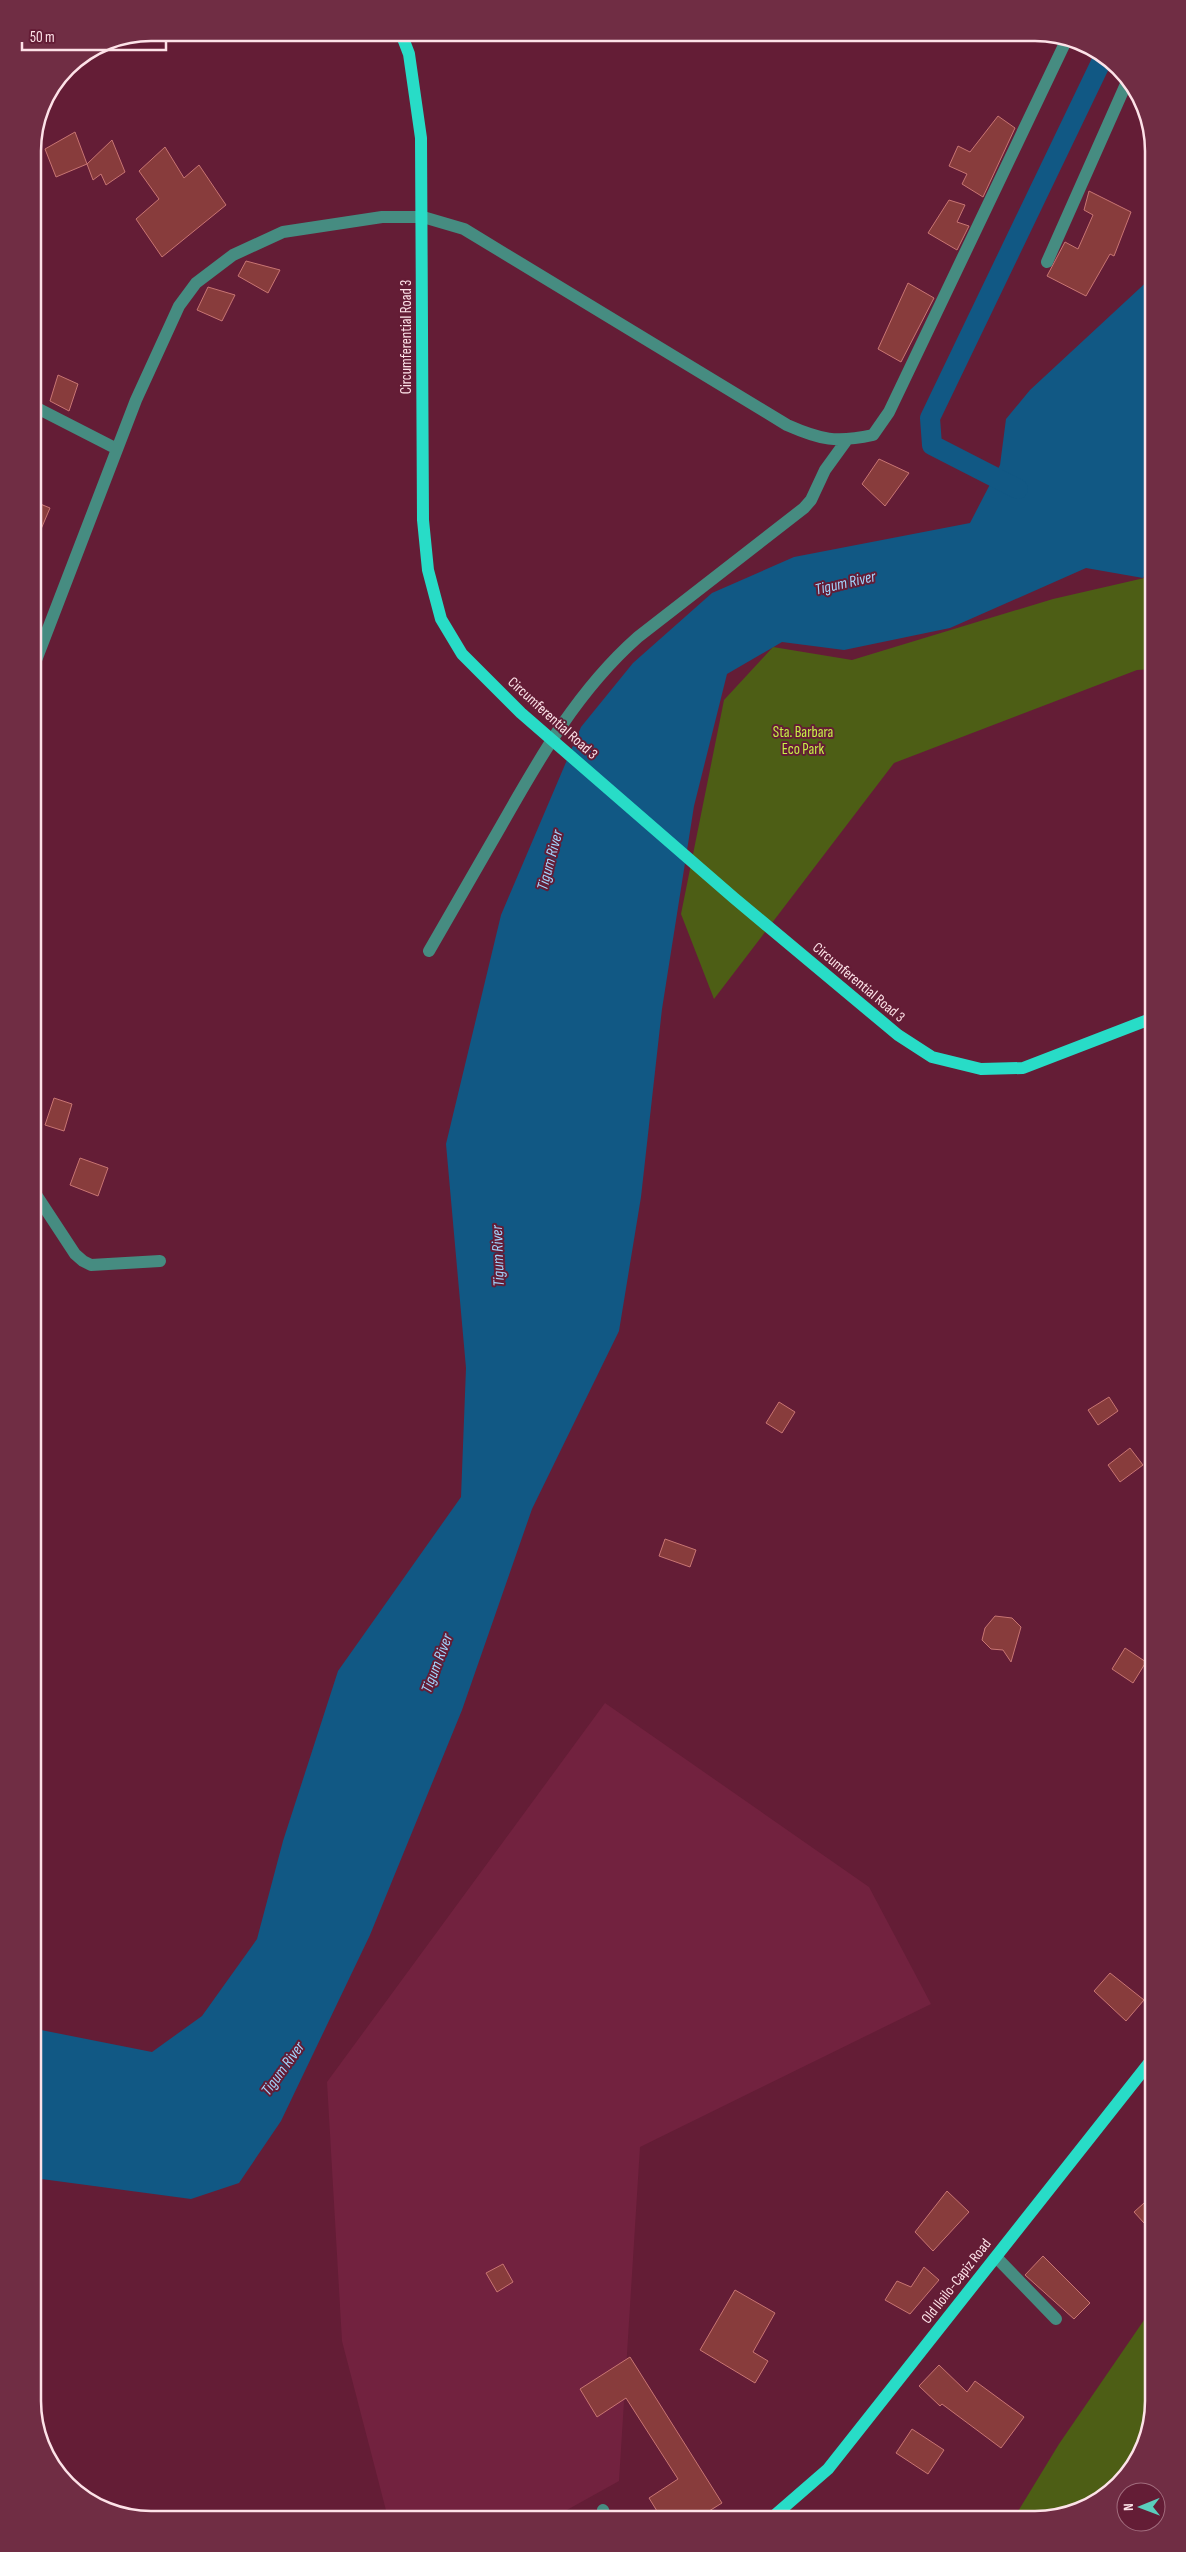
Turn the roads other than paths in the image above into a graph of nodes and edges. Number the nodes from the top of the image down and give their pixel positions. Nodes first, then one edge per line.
1 (405, 41) edge
2 (1064, 45) edge
3 (1124, 88) edge
4 (422, 217) junction
5 (1046, 262) dead end
6 (41, 410) edge
7 (846, 441) junction
8 (117, 449) junction
9 (41, 647) edge
10 (429, 951) dead end
11 (1145, 1021) edge
12 (41, 1202) edge
13 (160, 1262) dead end
14 (1145, 2069) edge
15 (996, 2257) junction
16 (1056, 2319) dead end
17 (780, 2511) edge

1 - 4 main road, Circumferential Road 3
2 - 7 street
3 - 5 street
4 - 7 street
4 - 8 street
4 - 11 main road, Circumferential Road 3
6 - 8 street
7 - 10 street
8 - 9 street
12 - 13 street
14 - 15 main road, Old Iloilo-Capiz Road
15 - 16 street
15 - 17 main road, Old Iloilo-Capiz Road

